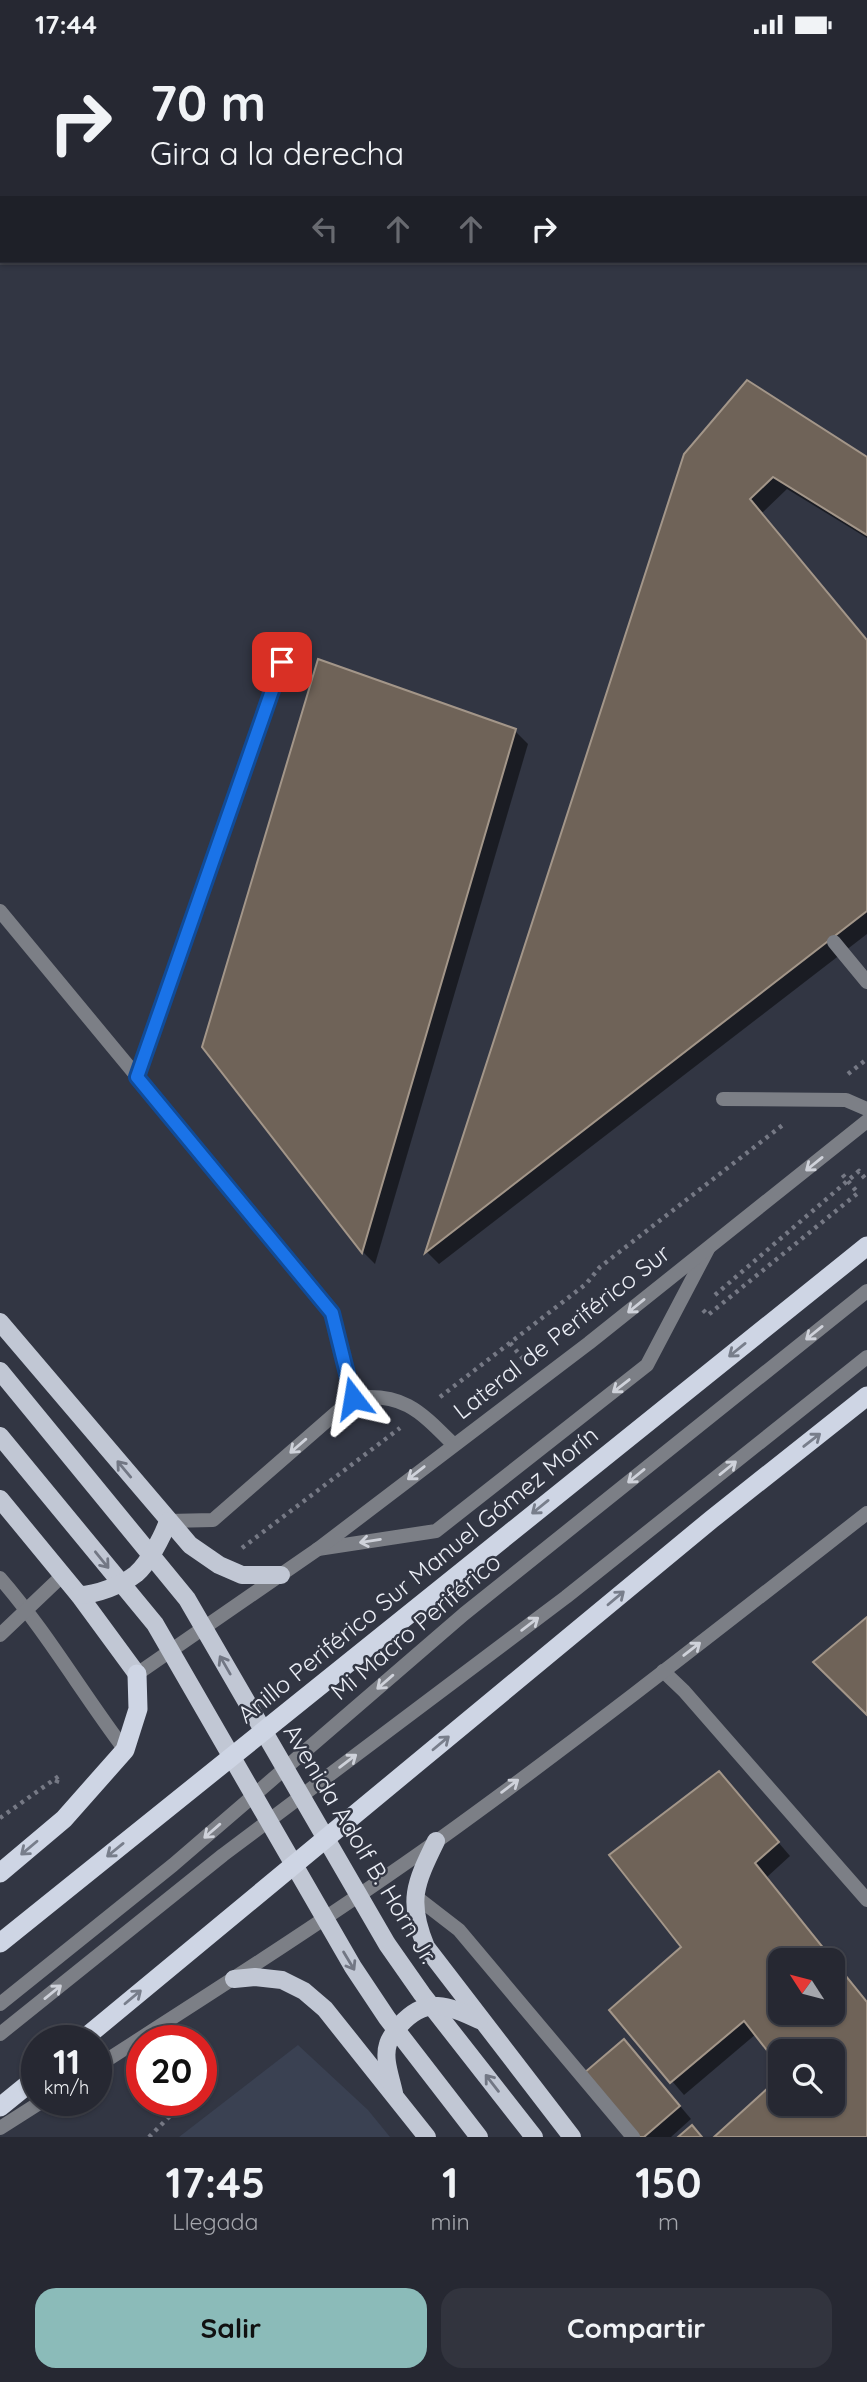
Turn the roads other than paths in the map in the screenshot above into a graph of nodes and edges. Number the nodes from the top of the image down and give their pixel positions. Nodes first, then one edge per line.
1 (282, 662) dead end
2 (0, 911) edge
3 (834, 942) dead end
4 (867, 982) edge
5 (137, 1077) junction
6 (723, 1099) dead end
7 (867, 1109) edge
8 (867, 1121) edge
9 (867, 1246) edge
10 (708, 1248) junction
11 (867, 1291) edge
12 (0, 1322) edge
13 (867, 1357) edge
14 (0, 1371) edge
15 (867, 1397) edge
16 (353, 1398) junction
17 (0, 1436) edge
18 (453, 1444) junction
19 (0, 1499) edge
20 (867, 1513) edge
21 (168, 1521) junction
22 (318, 1549) junction
23 (281, 1575) junction
24 (63, 1576) junction
25 (0, 1578) edge
26 (79, 1595) junction
27 (27, 1609) junction
28 (0, 1635) edge
29 (663, 1671) junction
30 (137, 1674) junction
31 (125, 1749) junction
32 (436, 1841) junction
33 (0, 1873) edge
34 (415, 1896) junction
35 (867, 1900) edge
36 (0, 1943) edge
37 (234, 1979) junction
38 (0, 2004) edge
39 (482, 2021) junction
40 (99, 2025) edge
41 (0, 2034) edge
42 (112, 2057) edge
43 (21, 2090) edge
44 (395, 2096) junction
45 (0, 2107) edge
46 (21, 2115) edge
47 (0, 2129) edge
48 (427, 2137) edge
49 (479, 2137) edge
50 (534, 2137) edge
51 (572, 2137) edge
52 (633, 2137) edge

1 - 5 street
2 - 5 street
3 - 4 street
5 - 16 street
6 - 7 street
8 -> 10 street, Lateral de Periférico Sur
9 -> 36 highway, Anillo Periférico Sur Manuel Gómez Morín
10 -> 18 street, Lateral de Periférico Sur
10 -> 22 street
11 -> 38 street, Mi Macro Periférico
21 -> 12 main road
41 -> 13 street
50 -> 14 main road, Avenida Adolf B. Horn Jr.
40 -> 15 highway
16 - 18 street
16 -> 21 street
17 -> 49 main road
18 -> 22 street, Lateral de Periférico Sur
19 - 24 main road
29 -> 20 street
21 - 23 main road
21 - 26 main road
22 - 23 street, Lateral de Periférico Sur
23 - 30 street, Lateral de Periférico Sur
24 - 26 main road
24 - 27 street
25 - 27 street
26 - 30 main road
27 - 28 street
27 - 31 street
32 -> 29 street
29 - 35 street
30 - 31 highway
31 -> 33 highway
32 - 34 main road
32 - 37 street
34 - 39 main road
34 - 52 street
37 - 42 street
37 - 44 main road
39 - 44 main road
39 - 51 main road
43 - 45 highway
44 - 48 main road
46 - 47 street

